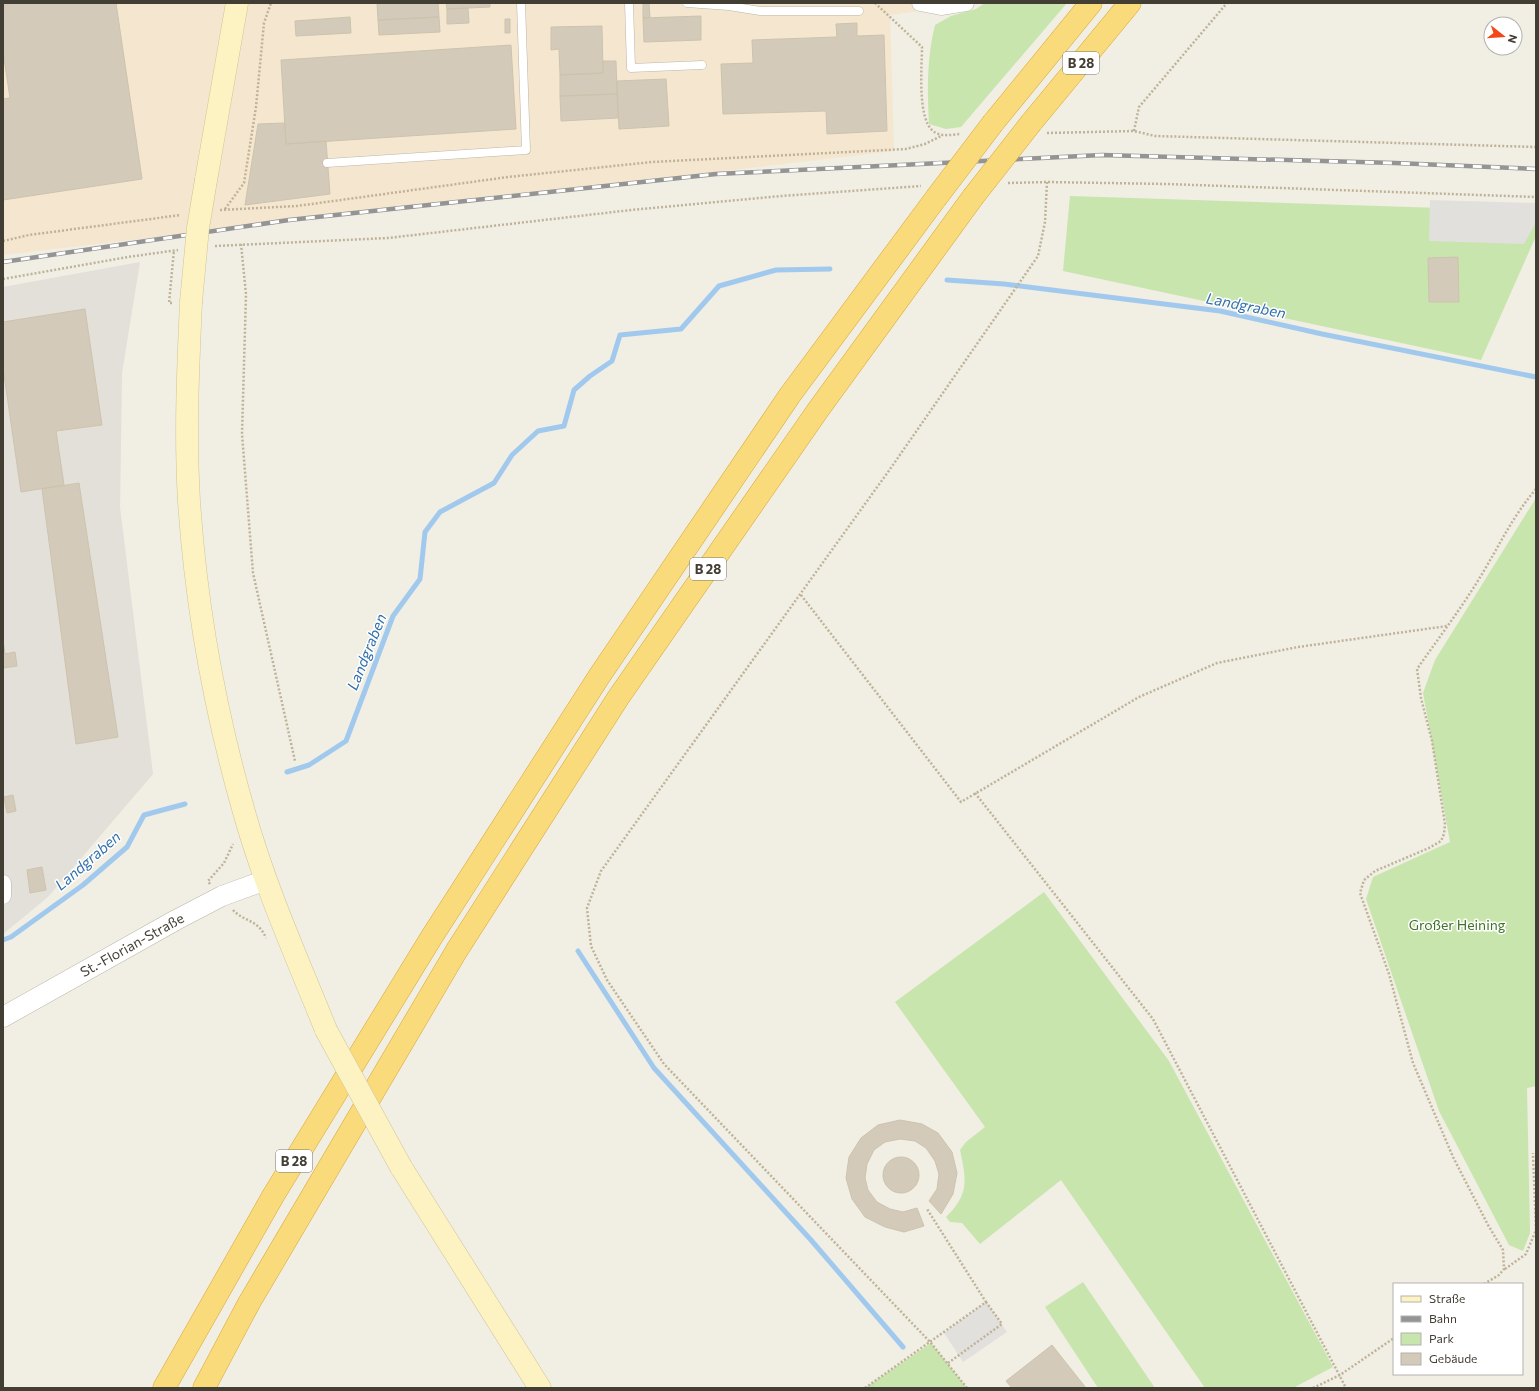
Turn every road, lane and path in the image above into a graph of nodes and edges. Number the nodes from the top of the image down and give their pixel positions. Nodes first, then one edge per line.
1 (237, 3) edge
2 (271, 3) edge
3 (521, 3) edge
4 (629, 3) edge
5 (687, 3) edge
6 (875, 3) edge
7 (920, 3) edge
8 (966, 3) edge
9 (1091, 3) edge
10 (1130, 3) edge
11 (1227, 3) edge
12 (859, 11) dead end
13 (702, 66) dead end
14 (1536, 147) edge
15 (327, 163) dead end
16 (1048, 182) junction
17 (1002, 183) dead end
18 (931, 192) junction
19 (1536, 197) edge
20 (225, 209) junction
21 (217, 210) dead end
22 (186, 215) dead end
23 (3, 241) edge
24 (241, 244) junction
25 (211, 246) dead end
26 (181, 249) dead end
27 (174, 250) junction
28 (3, 279) edge
29 (184, 303) junction
30 (1536, 489) edge
31 (801, 595) junction
32 (1447, 626) junction
33 (295, 761) dead end
34 (975, 793) junction
35 (266, 880) junction
36 (3, 883) edge
37 (3, 896) edge
38 (3, 1017) edge
39 (1533, 1153) dead end
40 (927, 1209) dead end
41 (1504, 1269) junction
42 (1486, 1283) edge
43 (986, 1302) junction
44 (1393, 1339) edge
45 (931, 1342) junction
46 (948, 1363) junction
47 (1340, 1374) junction
48 (164, 1388) edge
49 (204, 1388) edge
50 (540, 1388) edge
51 (865, 1388) edge
52 (967, 1388) edge
53 (1313, 1388) edge
54 (1346, 1388) edge

1 - 29 main road, bridge
2 - 20 path
3 - 15 lane
4 - 13 lane
5 - 12 lane
6 - 20 path
7 - 8 street
9 - 18 highway, B 28, bridge
10 - 49 highway, B 28, bridge
11 - 14 path
16 - 17 path
16 - 19 path
16 - 31 path
18 - 24 path
18 - 48 highway, B 28
20 - 21 path
22 - 23 path
24 - 25 path
24 - 33 path
26 - 27 path
27 - 28 path
27 - 29 path
29 - 35 main road
30 - 32 path
31 - 34 path
31 - 45 path
32 - 34 path
32 - 41 path
34 - 47 path
35 - 38 street, St.-Florian-Straße
35 - 50 main road, bridge
36 - 37 street
39 - 41 path
40 - 43 path
41 - 42 path
43 - 45 path
43 - 46 path
44 - 47 path
45 - 46 path
45 - 51 path
46 - 52 path
47 - 53 path
47 - 54 path

